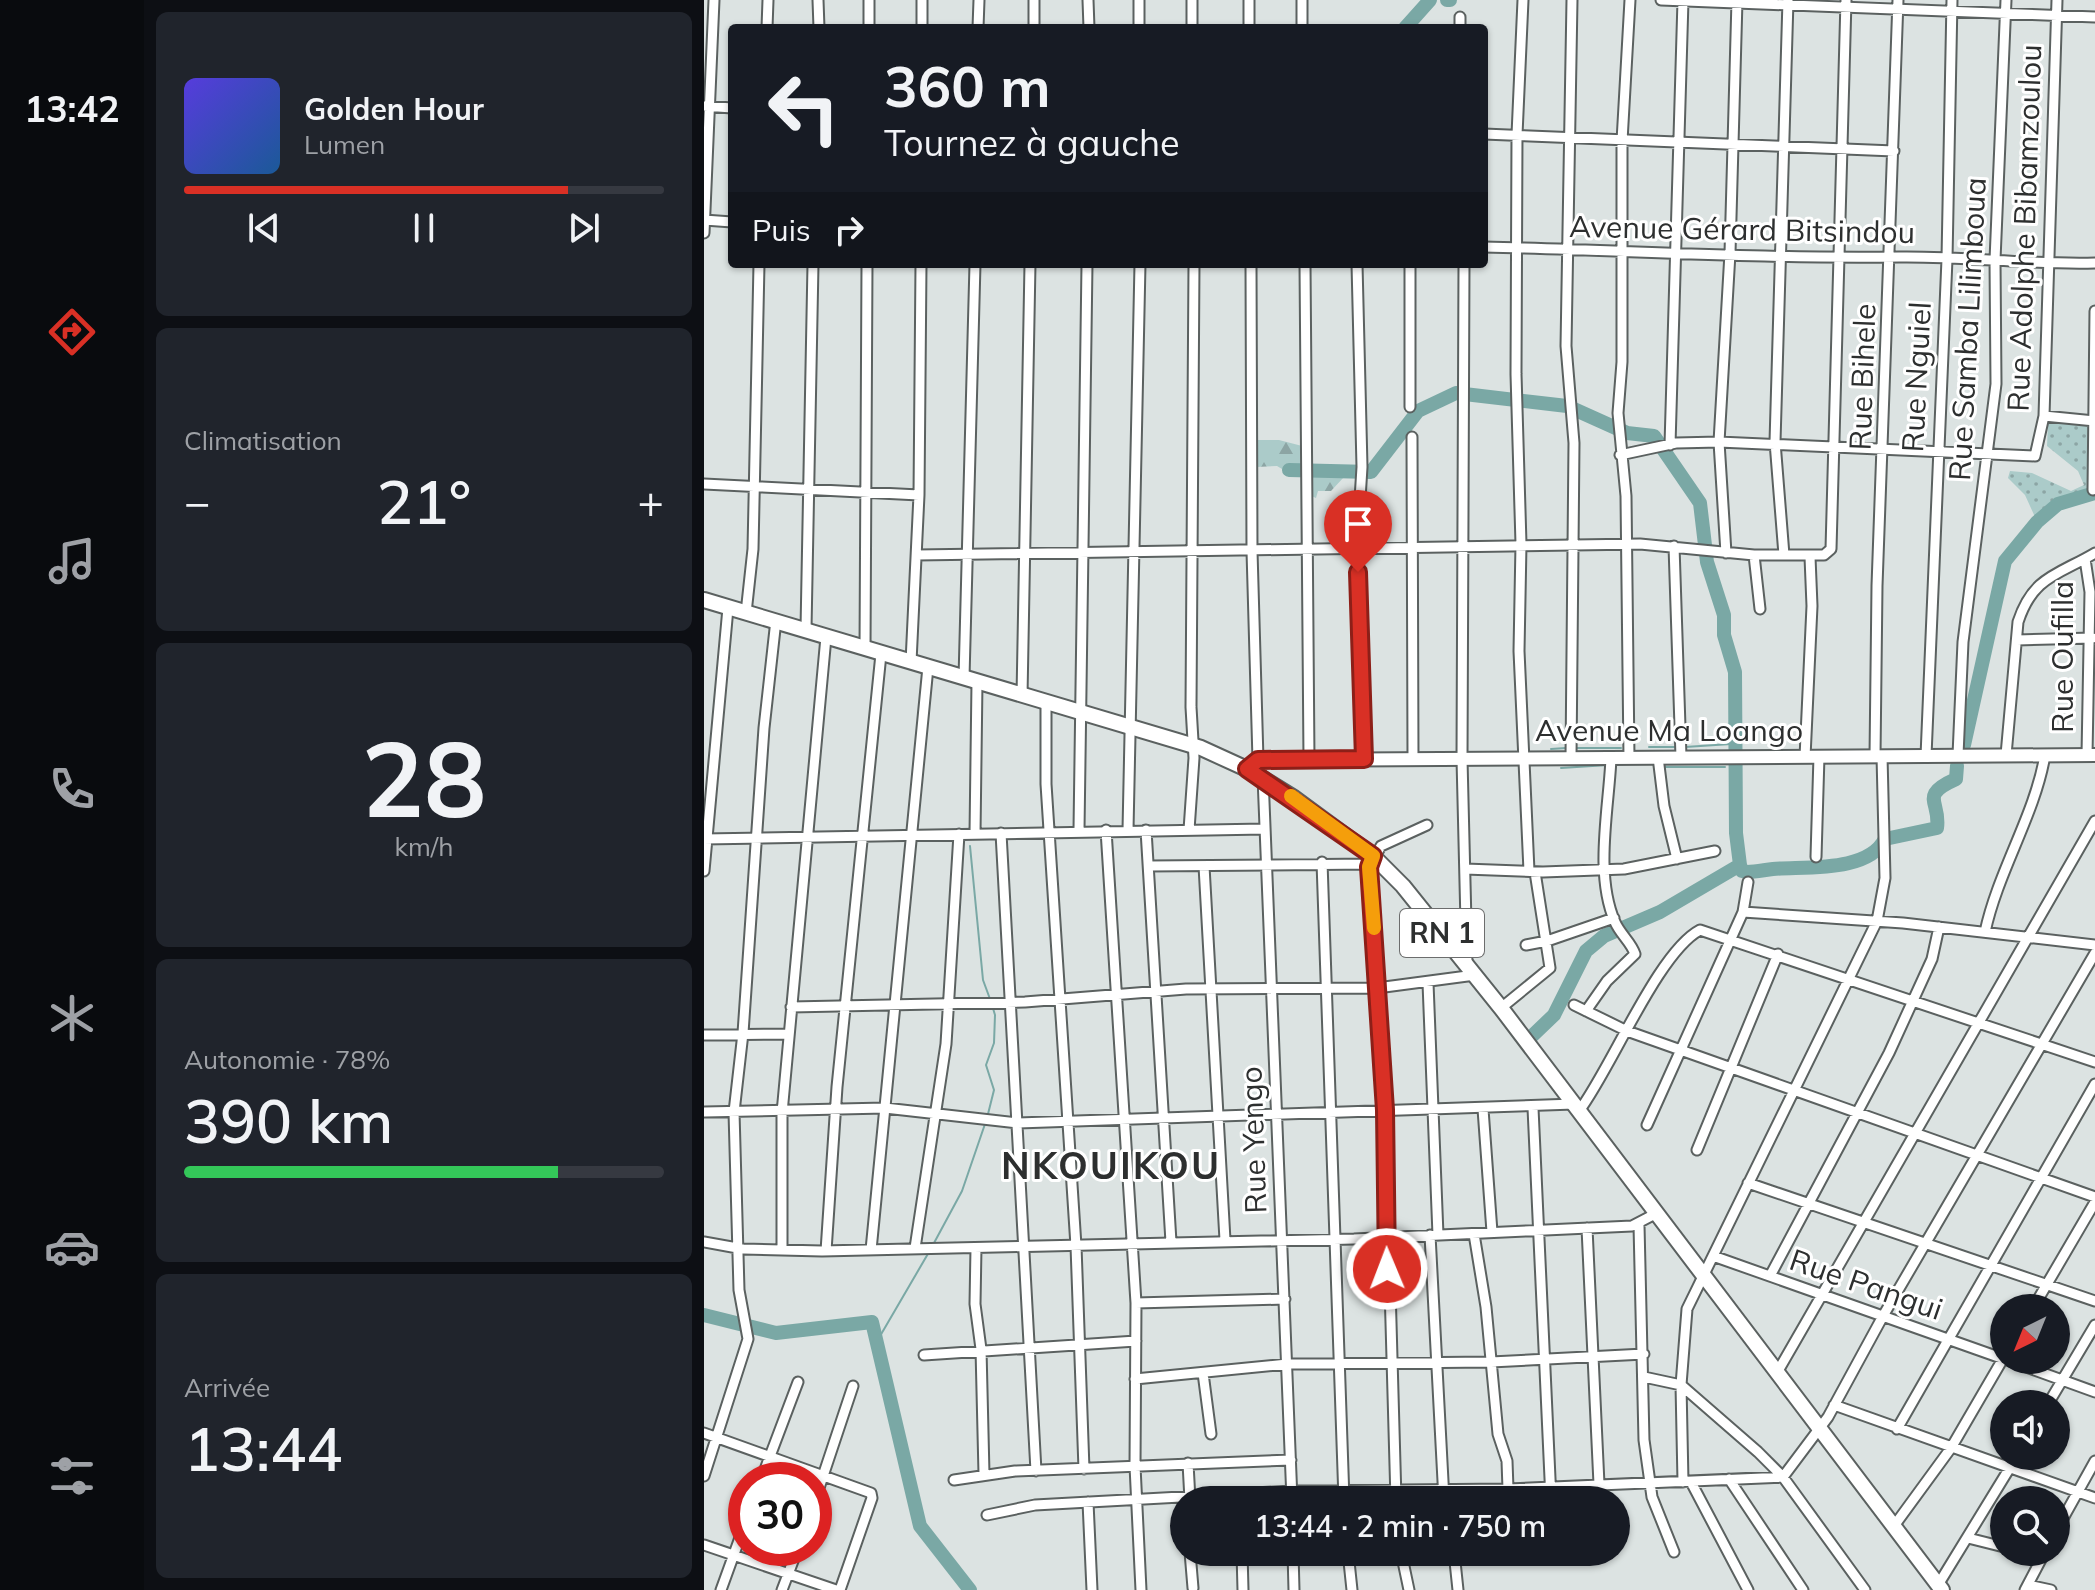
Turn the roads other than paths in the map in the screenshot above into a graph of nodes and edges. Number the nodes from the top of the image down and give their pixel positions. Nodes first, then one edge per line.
1 (714, 0) edge
2 (768, 0) edge
3 (818, 0) edge
4 (869, 0) edge
5 (922, 0) edge
6 (979, 0) edge
7 (1034, 0) edge
8 (1088, 0) edge
9 (1139, 0) edge
10 (1192, 0) edge
11 (1249, 0) edge
12 (1302, 0) edge
13 (1523, 0) edge
14 (1572, 0) edge
15 (1630, 0) edge
16 (1661, 0) edge
17 (1952, 0) edge
18 (2006, 0) edge
19 (2057, 0) edge
20 (1683, 1) edge
21 (1737, 2) edge
22 (1788, 3) edge
23 (1846, 4) edge
24 (1898, 5) edge
25 (1951, 13) junction
26 (2005, 15) junction
27 (2056, 15) junction
28 (1460, 17) dead end
29 (2095, 17) edge
30 (767, 24) edge
31 (819, 24) edge
32 (869, 24) edge
33 (922, 24) edge
34 (978, 24) edge
35 (1034, 24) edge
36 (1089, 24) edge
37 (1139, 24) edge
38 (1192, 24) edge
39 (1249, 24) edge
40 (1302, 24) edge
41 (1460, 24) edge
42 (708, 107) edge
43 (728, 108) edge
44 (1488, 134) edge
45 (1517, 135) junction
46 (1572, 137) junction
47 (1622, 141) junction
48 (1681, 143) junction
49 (1731, 145) junction
50 (1786, 145) junction
51 (1840, 149) junction
52 (1894, 151) junction
53 (704, 220) edge
54 (728, 222) edge
55 (704, 233) edge
56 (1488, 247) edge
57 (1516, 247) junction
58 (1569, 252) junction
59 (1621, 253) junction
60 (1677, 253) junction
61 (1730, 253) junction
62 (1781, 255) junction
63 (1891, 258) junction
64 (1947, 259) junction
65 (1838, 260) junction
66 (1995, 260) junction
67 (2095, 263) edge
68 (2049, 265) junction
69 (759, 268) edge
70 (813, 268) edge
71 (867, 268) edge
72 (921, 268) edge
73 (975, 268) edge
74 (1030, 268) edge
75 (1087, 268) edge
76 (1140, 268) edge
77 (1194, 268) edge
78 (1251, 268) edge
79 (1305, 268) edge
80 (1357, 268) edge
81 (1410, 268) edge
82 (1464, 268) edge
83 (2095, 311) edge
84 (1410, 407) dead end
85 (2044, 416) junction
86 (2095, 421) edge
87 (1412, 437) dead end
88 (1719, 442) junction
89 (1775, 442) junction
90 (1670, 445) junction
91 (1831, 446) junction
92 (1885, 450) junction
93 (1937, 452) junction
94 (1620, 455) junction
95 (1989, 456) junction
96 (704, 484) edge
97 (753, 486) junction
98 (809, 490) junction
99 (2093, 490) edge
100 (867, 491) junction
101 (919, 495) junction
102 (1521, 544) junction
103 (1573, 544) junction
104 (1626, 544) junction
105 (1464, 545) junction
106 (1412, 546) junction
107 (1674, 546) junction
108 (1357, 548) junction
109 (1306, 549) junction
110 (1252, 551) junction
111 (1027, 553) junction
112 (1085, 553) junction
113 (1135, 553) junction
114 (1193, 553) junction
115 (1726, 553) junction
116 (2095, 553) edge
117 (968, 554) junction
118 (917, 555) junction
119 (1754, 555) junction
120 (1784, 555) junction
121 (1810, 557) junction
122 (2085, 559) junction
123 (704, 600) edge
124 (728, 608) junction
125 (1760, 609) dead end
126 (746, 613) junction
127 (776, 620) junction
128 (806, 629) junction
129 (826, 637) junction
130 (2092, 638) edge
131 (2017, 640) junction
132 (865, 649) junction
133 (881, 654) junction
134 (911, 662) junction
135 (928, 667) junction
136 (970, 680) junction
137 (1022, 696) junction
138 (1046, 704) junction
139 (1081, 715) junction
140 (1132, 730) junction
141 (1192, 745) junction
142 (1958, 755) junction
143 (2006, 755) junction
144 (2045, 755) junction
145 (2091, 755) edge
146 (1812, 756) junction
147 (1878, 756) junction
148 (1926, 756) junction
149 (1658, 757) junction
150 (1681, 757) junction
151 (1522, 758) junction
152 (1571, 758) junction
153 (1611, 758) junction
154 (1629, 758) junction
155 (1364, 759) junction
156 (1413, 759) junction
157 (1462, 759) junction
158 (1309, 760) junction
159 (1252, 764) junction
160 (1263, 777) junction
161 (2095, 821) edge
162 (1427, 825) dead end
163 (1264, 829) junction
164 (1079, 830) junction
165 (1106, 830) junction
166 (1128, 830) junction
167 (1146, 830) junction
168 (1189, 830) junction
169 (1049, 831) junction
170 (1001, 833) junction
171 (959, 834) junction
172 (975, 834) junction
173 (910, 835) junction
174 (861, 836) junction
175 (807, 837) junction
176 (756, 838) junction
177 (705, 839) edge
178 (1715, 851) dead end
179 (1816, 857) dead end
180 (1677, 859) junction
181 (1372, 860) junction
182 (1322, 862) junction
183 (1265, 865) junction
184 (1149, 866) junction
185 (1204, 866) junction
186 (1465, 869) junction
187 (1605, 870) junction
188 (704, 871) edge
189 (1532, 872) junction
190 (1748, 882) dead end
191 (1743, 912) junction
192 (1614, 918) junction
193 (1877, 921) junction
194 (1939, 927) junction
195 (1985, 932) junction
196 (2030, 937) junction
197 (1729, 939) junction
198 (1547, 941) junction
199 (1526, 945) dead end
200 (2095, 945) edge
201 (2095, 953) edge
202 (1778, 954) junction
203 (1471, 970) junction
204 (1851, 979) junction
205 (1428, 983) junction
206 (1326, 987) junction
207 (1270, 988) junction
208 (1377, 988) junction
209 (1212, 989) junction
210 (1157, 991) junction
211 (1117, 994) junction
212 (1061, 999) junction
213 (1914, 1000) junction
214 (1011, 1001) junction
215 (950, 1003) junction
216 (897, 1005) junction
217 (1574, 1005) dead end
218 (846, 1006) junction
219 (791, 1007) junction
220 (1501, 1008) junction
221 (1586, 1011) junction
222 (1978, 1022) junction
223 (1627, 1031) junction
224 (743, 1033) junction
225 (789, 1034) junction
226 (704, 1035) edge
227 (2042, 1044) junction
228 (1683, 1049) junction
229 (2095, 1062) edge
230 (1734, 1067) junction
231 (2095, 1084) edge
232 (1794, 1089) junction
233 (885, 1108) junction
234 (1533, 1108) junction
235 (1576, 1108) junction
236 (1433, 1109) junction
237 (1483, 1109) junction
238 (835, 1110) junction
239 (1385, 1110) junction
240 (1330, 1111) junction
241 (704, 1112) edge
242 (734, 1112) junction
243 (1276, 1112) junction
244 (1859, 1112) junction
245 (782, 1113) junction
246 (937, 1113) junction
247 (1219, 1114) junction
248 (1163, 1117) junction
249 (1123, 1118) junction
250 (1069, 1120) junction
251 (1018, 1123) junction
252 (1647, 1125) dead end
253 (1916, 1133) junction
254 (1697, 1150) dead end
255 (1977, 1155) junction
256 (2042, 1178) junction
257 (1748, 1183) junction
258 (2095, 1200) edge
259 (1806, 1203) junction
260 (1657, 1213) junction
261 (1862, 1223) junction
262 (1639, 1225) junction
263 (1587, 1228) junction
264 (1539, 1230) junction
265 (1492, 1232) junction
266 (1474, 1234) junction
267 (1434, 1235) junction
268 (1386, 1237) junction
269 (1282, 1238) junction
270 (1333, 1238) junction
271 (1225, 1240) junction
272 (704, 1242) edge
273 (1171, 1242) junction
274 (1131, 1244) junction
275 (1924, 1245) junction
276 (1076, 1246) junction
277 (1025, 1247) junction
278 (738, 1248) junction
279 (915, 1248) junction
280 (976, 1248) junction
281 (782, 1250) junction
282 (871, 1250) junction
283 (826, 1251) junction
284 (1713, 1256) junction
285 (1993, 1267) junction
286 (1704, 1273) junction
287 (1770, 1276) junction
288 (2046, 1285) junction
289 (2041, 1294) edge
290 (1823, 1295) junction
291 (1285, 1299) junction
292 (2095, 1301) edge
293 (1136, 1303) junction
294 (1883, 1316) junction
295 (2095, 1325) edge
296 (1950, 1340) junction
297 (1136, 1341) junction
298 (1080, 1345) junction
299 (1030, 1346) junction
300 (981, 1349) junction
301 (1644, 1354) junction
302 (1990, 1354) edge
303 (924, 1355) dead end
304 (1593, 1357) junction
305 (1542, 1359) junction
306 (1439, 1362) junction
307 (1491, 1362) junction
308 (1339, 1363) junction
309 (1390, 1363) junction
310 (1287, 1364) junction
311 (1778, 1371) junction
312 (1203, 1373) junction
313 (1995, 1374) edge
314 (2045, 1374) edge
315 (1644, 1377) junction
316 (1135, 1379) junction
317 (2062, 1380) junction
318 (798, 1382) dead end
319 (1681, 1385) junction
320 (853, 1386) dead end
321 (2056, 1390) edge
322 (2095, 1392) edge
323 (1834, 1405) junction
324 (1821, 1428) junction
325 (1897, 1429) junction
326 (704, 1433) edge
327 (1211, 1434) dead end
328 (716, 1438) junction
329 (1951, 1448) junction
330 (770, 1455) junction
331 (1291, 1460) junction
332 (1990, 1461) edge
333 (2095, 1461) edge
334 (767, 1462) edge
335 (790, 1462) edge
336 (827, 1462) edge
337 (1188, 1463) junction
338 (1135, 1466) junction
339 (1084, 1469) junction
340 (2008, 1470) edge
341 (2018, 1470) edge
342 (1036, 1471) junction
343 (984, 1474) junction
344 (704, 1476) edge
345 (832, 1477) edge
346 (1783, 1477) junction
347 (1729, 1479) junction
348 (954, 1480) dead end
349 (1649, 1481) junction
350 (1687, 1482) junction
351 (1599, 1484) junction
352 (1189, 1486) edge
353 (1292, 1486) edge
354 (1344, 1486) edge
355 (1396, 1486) edge
356 (1444, 1486) edge
357 (1508, 1486) edge
358 (1550, 1486) joint
359 (2077, 1492) junction
360 (1170, 1498) edge
361 (2095, 1498) edge
362 (1136, 1499) junction
363 (1088, 1502) junction
364 (2070, 1505) edge
365 (987, 1515) dead end
366 (1894, 1526) junction
367 (1968, 1538) junction
368 (1990, 1544) edge
369 (704, 1545) edge
370 (1674, 1552) dead end
371 (728, 1553) edge
372 (730, 1566) edge
373 (765, 1566) edge
374 (791, 1566) edge
375 (1191, 1566) edge
376 (1242, 1566) edge
377 (1293, 1566) edge
378 (1349, 1566) edge
379 (1404, 1566) edge
380 (1455, 1566) edge
381 (2037, 1566) edge
382 (788, 1574) junction
383 (1940, 1587) edge
384 (2026, 1587) edge
385 (1193, 1588) dead end
386 (721, 1590) edge
387 (782, 1590) edge
388 (838, 1590) edge
389 (1092, 1590) edge
390 (1141, 1590) edge
391 (1243, 1590) edge
392 (1294, 1590) edge
393 (1352, 1590) edge
394 (1409, 1590) edge
395 (1458, 1590) edge
396 (1748, 1590) edge
397 (1803, 1590) edge
398 (1865, 1590) edge
399 (2051, 1590) edge

1 - 42 street
2 - 30 street
3 - 31 street
4 - 32 street
5 - 33 street
6 - 34 street
7 - 35 street
8 - 36 street
9 - 37 street
10 - 38 street
11 - 39 street
12 - 40 street
13 - 45 street
14 - 46 street
15 - 47 street
16 - 20 street
17 - 25 street, Rue Nguiel
18 - 26 street, Rue Samba Lilimboua
19 - 27 street, Rue Adolphe Bibamzoulou
20 - 21 street
20 - 48 street
21 - 22 street
21 - 49 street
22 - 23 street
22 - 50 street
23 - 24 street
23 - 51 street
24 - 25 street
24 - 52 street, Rue Bihele
25 - 26 street
25 - 64 street, Rue Nguiel
26 - 27 street
26 - 66 street, Rue Samba Lilimboua
27 - 29 street
27 - 68 street, Rue Adolphe Bibamzoulou
28 - 41 street
42 - 43 street
42 - 53 street
44 - 45 street
45 - 46 street
45 - 57 street
46 - 47 street
46 - 58 street
47 - 48 street
47 - 59 street
48 - 49 street
48 - 60 street
49 - 50 street
49 - 61 street
50 - 51 street
50 - 62 street
51 - 52 street
51 - 65 street
52 - 63 street, Rue Bihele
53 - 54 street
53 - 55 street
56 - 57 street, Avenue Gérard Bitsindou
57 - 58 street, Avenue Gérard Bitsindou
57 - 102 street
58 - 59 street, Avenue Gérard Bitsindou
58 - 103 street
59 - 60 street, Avenue Gérard Bitsindou
59 - 94 street
60 - 61 street, Avenue Gérard Bitsindou
60 - 90 street
61 - 62 street, Avenue Gérard Bitsindou
61 - 88 street
62 - 65 street, Avenue Gérard Bitsindou
62 - 89 street
63 - 64 street, Avenue Gérard Bitsindou
63 - 65 street, Avenue Gérard Bitsindou
63 - 92 street, Rue Bihele
64 - 66 street, Avenue Gérard Bitsindou
64 - 93 street, Rue Nguiel
65 - 91 street
66 - 68 street, Avenue Gérard Bitsindou
66 - 95 street, Rue Samba Lilimboua
67 - 68 street, Avenue Gérard Bitsindou
68 - 85 street, Rue Adolphe Bibamzoulou
69 - 97 street
70 - 98 street
71 - 100 street
72 - 101 street
73 - 117 street
74 - 111 street
75 - 112 street
76 - 113 street
77 - 114 street
78 - 110 street
79 - 109 street
80 - 108 street
81 - 84 street
82 - 105 street
83 - 86 street
85 - 86 street
85 - 95 street, Rue Adolphe Bibamzoulou
86 - 99 street
87 - 106 street
88 - 89 street
88 - 90 street
88 - 115 street
89 - 91 street
89 - 120 street
90 - 94 street
91 - 92 street
91 - 121 street
92 - 93 street
92 - 147 street, Rue Bihele
93 - 95 street
93 - 148 street, Rue Nguiel
94 - 104 street
95 - 142 street, Rue Samba Lilimboua
96 - 97 street
97 - 98 street
97 - 126 street
98 - 100 street
98 - 128 street
100 - 101 street
100 - 132 street
101 - 118 street
102 - 103 street
102 - 105 street
102 - 151 street
103 - 104 street
103 - 152 street
104 - 107 street
104 - 154 street
105 - 106 street
105 - 157 street
106 - 108 street
106 - 156 street
107 - 115 street
107 - 150 street
108 - 109 street
108 - 155 street
109 - 110 street
109 - 158 street
110 - 114 street
110 - 159 street
111 - 112 street
111 - 117 street
111 - 137 street
112 - 113 street
112 - 139 street
113 - 114 street
113 - 140 street
114 - 141 street
115 - 119 street
116 - 122 street
117 - 118 street
117 - 136 street
118 - 134 street
119 - 120 street
119 - 125 street
120 - 121 street
121 - 146 street
122 - 130 street, Rue Oufilla
122 - 131 street
123 - 124 highway, RN 1
124 - 126 highway, RN 1
124 - 177 street
126 - 127 highway, RN 1
127 - 128 highway, RN 1
127 - 176 street
128 - 129 highway, RN 1
129 - 132 highway, RN 1
129 - 175 street
130 - 131 street
130 - 145 street, Rue Oufilla
131 - 143 street
132 - 133 highway, RN 1
133 - 134 highway, RN 1
133 - 174 street
134 - 135 highway, RN 1
135 - 136 highway, RN 1
135 - 173 street
136 - 137 highway, RN 1
136 - 172 street
137 - 138 highway, RN 1
138 - 139 highway, RN 1
138 - 169 street
139 - 140 highway, RN 1
139 - 164 street
140 - 141 highway, RN 1
140 - 166 street
141 - 159 highway, RN 1
141 - 168 street
142 - 143 main road, Avenue Ma Loango
142 - 148 main road, Avenue Ma Loango
143 - 144 main road, Avenue Ma Loango
144 - 145 main road, Avenue Ma Loango
144 - 195 street
146 - 147 main road, Avenue Ma Loango
146 - 150 main road, Avenue Ma Loango
146 - 179 street
147 - 148 main road, Avenue Ma Loango
147 - 193 street, Rue Bihele
149 - 150 main road, Avenue Ma Loango
149 - 154 main road, Avenue Ma Loango
149 - 180 street
151 - 152 main road, Avenue Ma Loango
151 - 157 main road, Avenue Ma Loango
151 - 189 street
152 - 153 main road, Avenue Ma Loango
153 - 154 main road, Avenue Ma Loango
153 - 187 street
155 - 156 main road, Avenue Ma Loango
155 - 158 main road, Avenue Ma Loango
156 - 157 main road, Avenue Ma Loango
157 - 186 street
158 - 159 main road, Avenue Ma Loango
159 - 160 highway, RN 1
160 - 163 street, Rue Yengo
160 - 181 highway, RN 1
161 - 196 street
162 - 181 street
163 - 168 street
163 - 183 street, Rue Yengo
164 - 165 street
164 - 169 street
165 - 166 street
165 - 211 street
166 - 167 street
167 - 168 street
167 - 184 street
169 - 170 street
169 - 212 street
170 - 172 street
170 - 214 street
171 - 172 street
171 - 173 street
171 - 215 street
173 - 174 street
173 - 216 street
174 - 175 street
174 - 218 street
175 - 176 street
175 - 219 street
176 - 177 street
176 - 224 street
177 - 188 street
178 - 180 street
180 - 187 street
181 - 182 street
181 - 203 highway, RN 1
181 - 208 street
182 - 183 street
182 - 206 street
183 - 185 street
183 - 207 street, Rue Yengo
184 - 185 street
184 - 210 street
185 - 209 street
186 - 189 street
186 - 203 street
187 - 189 street
187 - 192 street
189 - 198 street
190 - 191 street
191 - 193 street
191 - 197 street
192 - 198 street
192 - 221 street
193 - 194 street
193 - 204 street, Rue Bihele
194 - 195 street
194 - 213 street
195 - 196 street
196 - 200 street
196 - 222 street
197 - 202 street
197 - 223 street
197 - 228 street
198 - 199 street
198 - 220 street
201 - 227 street
202 - 204 street
202 - 230 street
203 - 205 street
203 - 220 highway, RN 1
204 - 213 street
204 - 232 street, Rue Bihele
205 - 208 street
205 - 236 street
206 - 207 street
206 - 208 street
206 - 240 street
207 - 209 street
207 - 243 street, Rue Yengo
208 - 239 street
209 - 210 street
209 - 247 street
210 - 211 street
210 - 248 street
211 - 212 street
211 - 249 street
212 - 214 street
212 - 250 street
213 - 222 street
213 - 244 street
214 - 215 street
214 - 251 street
215 - 216 street
215 - 246 street
216 - 218 street
216 - 233 street
217 - 221 street
218 - 219 street
218 - 238 street
219 - 225 street
220 - 235 highway, RN 1
221 - 223 street
222 - 227 street
222 - 253 street
223 - 228 street
223 - 235 street
224 - 225 street
224 - 226 street
224 - 242 street
225 - 245 street
227 - 229 street
227 - 255 street
228 - 230 street
228 - 252 street
230 - 232 street
230 - 254 street
231 - 256 street
232 - 244 street
232 - 257 street, Rue Bihele
233 - 238 street
233 - 246 street
233 - 282 street
234 - 235 street
234 - 237 street
234 - 264 street
235 - 260 highway, RN 1
236 - 237 street
236 - 239 street
236 - 267 street
237 - 265 street
238 - 245 street
238 - 283 street
239 - 240 street
239 - 268 street
240 - 243 street
240 - 270 street
241 - 242 street
242 - 245 street
242 - 278 street
243 - 247 street
243 - 269 street, Rue Yengo
244 - 253 street
244 - 259 street
245 - 281 street
246 - 251 street
246 - 279 street
247 - 248 street
247 - 271 street
248 - 249 street
248 - 273 street
249 - 250 street
249 - 274 street
250 - 251 street
250 - 276 street
251 - 277 street
253 - 255 street
253 - 261 street
255 - 256 street
255 - 275 street
256 - 258 street
256 - 285 street
257 - 259 street
257 - 284 street, Rue Bihele
258 - 288 street
259 - 261 street
259 - 287 street
260 - 262 street
260 - 286 highway, RN 1
261 - 275 street
261 - 290 street
262 - 263 street
262 - 301 street
263 - 264 street
263 - 304 street
264 - 265 street
264 - 305 street
265 - 266 street
266 - 267 street
266 - 307 street
267 - 268 street
267 - 306 street
268 - 270 street
268 - 309 street
269 - 270 street
269 - 271 street
269 - 291 street, Rue Yengo
270 - 308 street
271 - 273 street
272 - 278 street
273 - 274 street
274 - 276 street
274 - 293 street
275 - 285 street
275 - 294 street
276 - 277 street
276 - 298 street
277 - 280 street
277 - 299 street
278 - 281 street
278 - 328 street
279 - 280 street
279 - 282 street
280 - 300 street
281 - 283 street
282 - 283 street
284 - 286 street, Rue Bihele
284 - 287 street, Rue Pangui
285 - 288 street
285 - 296 street
286 - 311 highway, RN 1
286 - 319 street, Rue Bihele
287 - 290 street, Rue Pangui
288 - 289 street
288 - 292 street
290 - 294 street, Rue Pangui
290 - 311 street
291 - 293 street
291 - 310 street, Rue Yengo
293 - 297 street
294 - 296 street, Rue Pangui
294 - 323 street
295 - 317 street
296 - 302 street, Rue Pangui
296 - 325 street
297 - 298 street
297 - 316 street
298 - 299 street
298 - 339 street
299 - 300 street
299 - 342 street
300 - 303 street
300 - 343 street
301 - 304 street
301 - 315 street
304 - 305 street
304 - 351 street
305 - 307 street
305 - 358 street
306 - 307 street
306 - 309 street
306 - 356 street
307 - 357 street
308 - 309 street
308 - 310 street
308 - 354 street
309 - 355 street
310 - 312 street
310 - 331 street, Rue Yengo
311 - 324 highway, RN 1
312 - 316 street
312 - 327 street
313 - 329 street
314 - 317 street, Rue Pangui
315 - 319 street
315 - 349 street
316 - 338 street
317 - 321 street
317 - 322 street, Rue Pangui
318 - 330 street
319 - 346 street
319 - 350 street, Rue Bihele
320 - 336 street
323 - 324 street
323 - 325 street
324 - 346 street
324 - 366 highway, RN 1
325 - 329 street
326 - 328 street
328 - 330 street
328 - 344 street
329 - 332 street
329 - 366 street
330 - 334 street
330 - 335 street
331 - 337 street
331 - 353 street, Rue Yengo
333 - 359 street
337 - 338 street
337 - 352 street
338 - 339 street
338 - 362 street
339 - 342 street
340 - 367 street
341 - 359 street
342 - 343 street
343 - 348 street
345 - 388 street
346 - 347 street
346 - 398 street
347 - 350 street
347 - 397 street
349 - 350 street
349 - 351 street
349 - 370 street
350 - 396 street
351 - 358 street
359 - 361 street
359 - 364 street
360 - 362 street
362 - 363 street
362 - 390 street
363 - 365 street
363 - 389 street
366 - 383 highway, RN 1
367 - 368 street
367 - 383 street
369 - 371 street
372 - 386 street
373 - 382 street
374 - 382 street
375 - 385 street
376 - 391 street
377 - 392 street
378 - 393 street
379 - 394 street
380 - 395 street
381 - 384 street
382 - 387 street
382 - 388 street
384 - 399 street

